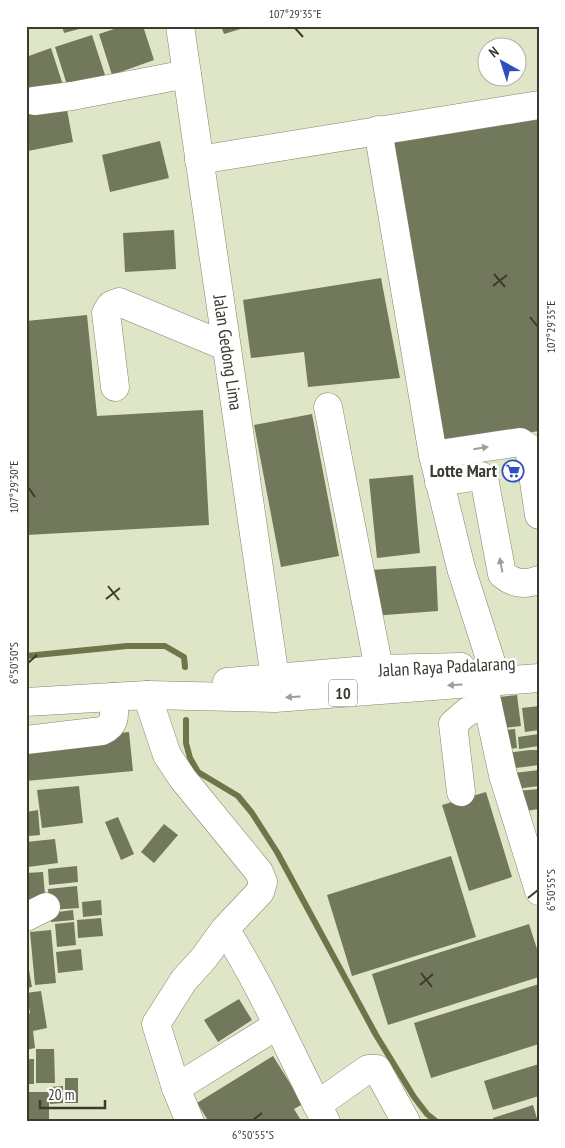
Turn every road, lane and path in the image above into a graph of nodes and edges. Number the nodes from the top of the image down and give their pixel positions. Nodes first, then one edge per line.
1 (180, 26) edge
2 (187, 74) junction
3 (34, 100) dead end
4 (539, 105) edge
5 (378, 130) junction
6 (199, 160) junction
7 (225, 346) junction
8 (115, 387) dead end
9 (328, 407) dead end
10 (433, 455) junction
11 (439, 482) junction
12 (539, 515) edge
13 (539, 580) edge
14 (539, 662) edge
15 (379, 670) junction
16 (275, 678) junction
17 (539, 678) edge
18 (488, 685) junction
19 (147, 695) junction
20 (113, 697) junction
21 (26, 702) edge
22 (26, 740) edge
23 (461, 792) dead end
24 (539, 890) edge
25 (225, 929) junction
26 (276, 1026) junction
27 (176, 1088) junction
28 (321, 1113) edge
29 (190, 1122) edge
30 (406, 1122) edge

1 - 2 main road, Jalan Gedong Lima
2 - 3 main road
2 - 6 main road, Jalan Gedong Lima
4 - 5 main road
5 - 6 main road
5 - 10 main road
6 - 7 main road, Jalan Gedong Lima
7 - 8 main road
7 - 16 main road, Jalan Gedong Lima
9 - 15 main road
10 - 11 main road
10 -> 12 main road
13 -> 11 main road
11 - 18 main road
14 - 18 main road, Jalan Raya Padalarang / 10
15 - 16 main road, Jalan Raya Padalarang / 10
15 - 18 main road, Jalan Raya Padalarang / 10
16 - 19 main road, Jalan Raya Padalarang / 10
17 - 18 main road, Jalan Raya Padalarang / 10
18 -> 19 main road, Jalan Raya Padalarang / 10
18 - 23 main road
18 - 24 main road
19 - 20 main road, Jalan Raya Padalarang / 10
19 - 25 main road
20 - 21 main road, Jalan Raya Padalarang / 10
20 - 22 main road
25 - 26 main road
25 - 27 main road
26 - 27 main road
26 - 28 main road
27 - 29 main road
28 - 30 main road

